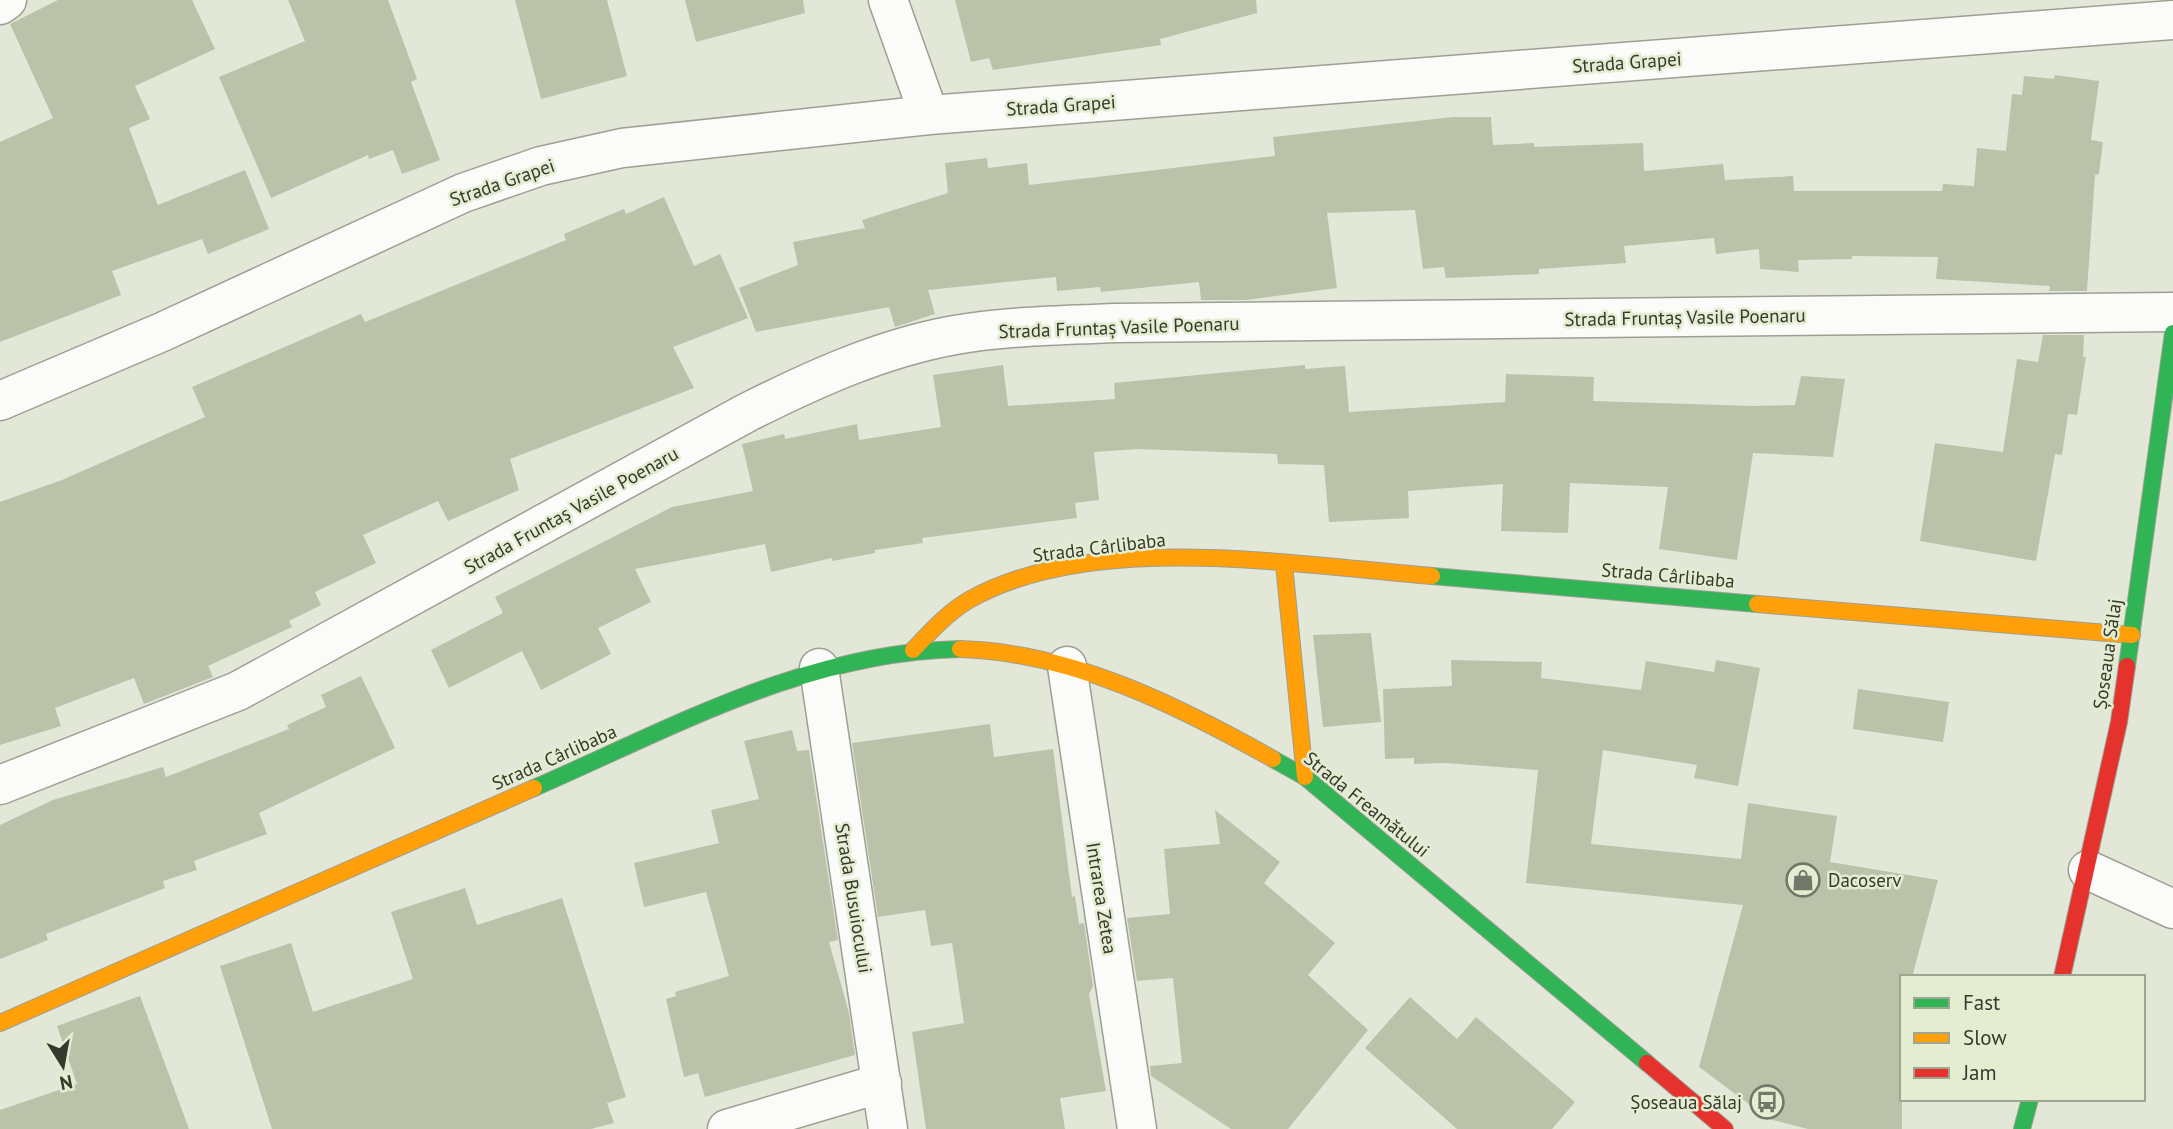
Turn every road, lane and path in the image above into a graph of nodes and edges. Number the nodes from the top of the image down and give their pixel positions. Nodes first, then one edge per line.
1 (7, 0) edge
2 (888, 0) edge
3 (0, 5) edge
4 (2173, 20) edge
5 (929, 115) junction
6 (2173, 312) edge
7 (2173, 333) edge
8 (0, 401) edge
9 (1284, 564) junction
10 (2132, 635) junction
11 (914, 650) junction
12 (1067, 666) junction
13 (819, 668) junction
14 (1305, 777) junction
15 (0, 785) edge
16 (2088, 870) junction
17 (2173, 909) edge
18 (2062, 975) edge
19 (0, 1023) edge
20 (882, 1083) junction
21 (2029, 1101) edge
22 (727, 1129) edge
23 (888, 1129) edge
24 (1137, 1129) edge
25 (1725, 1129) edge
26 (2022, 1129) edge

1 - 3 street
2 - 5 street
4 - 5 street, Strada Grapei
5 - 8 street, Strada Grapei
6 - 15 street, Strada Fruntaș Vasile Poenaru
7 - 10 street, Șoseaua Sălaj
9 - 10 street, Strada Cârlibaba
9 - 11 street, Strada Cârlibaba
9 - 14 street
10 - 16 street, Șoseaua Sălaj
11 - 12 street, Strada Freamătului
11 - 13 street, Strada Cârlibaba
12 - 14 street, Strada Freamătului
12 - 24 street, Intrarea Zetea
13 - 19 street, Strada Cârlibaba
13 - 20 street, Strada Busuiocului
14 - 25 street, Strada Freamătului
16 - 17 street
16 - 18 street, Șoseaua Sălaj
20 - 22 street
20 - 23 street, Strada Busuiocului
21 - 26 street

